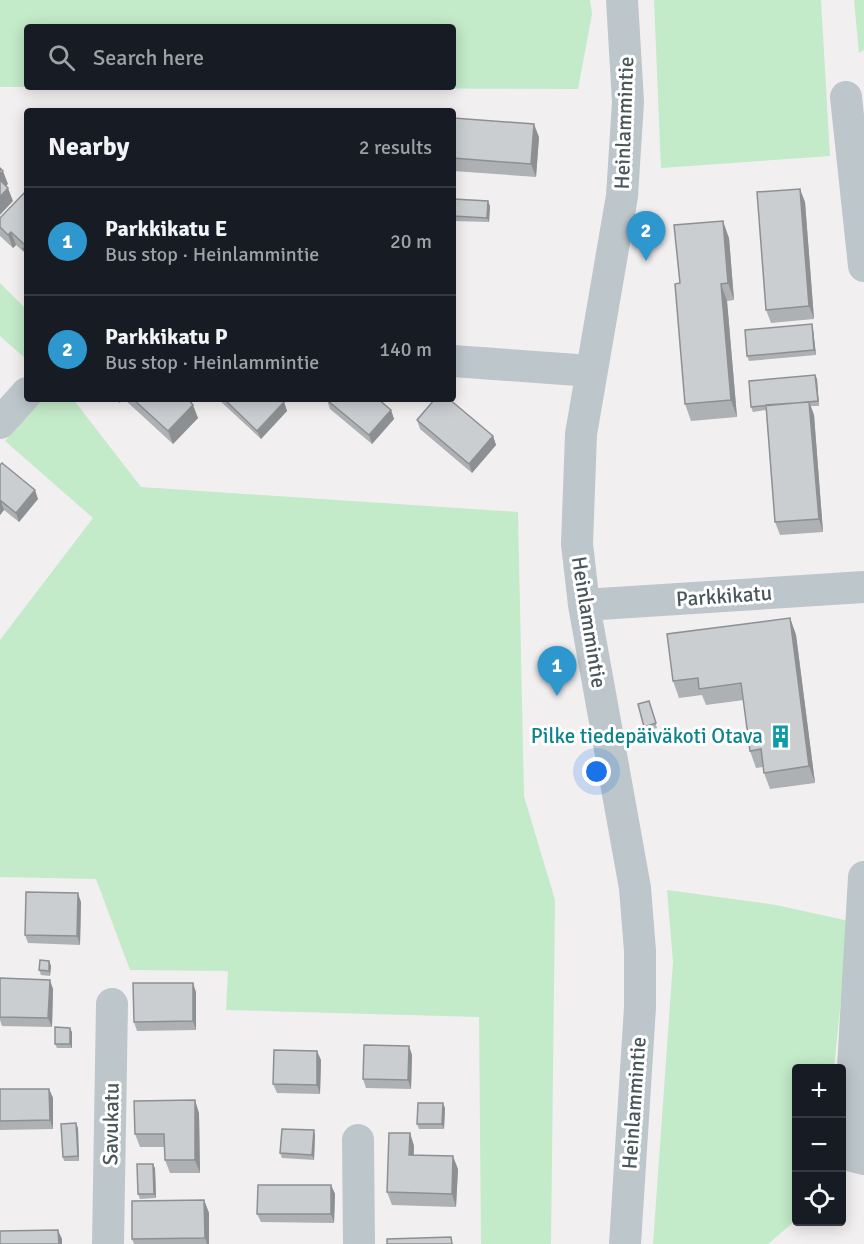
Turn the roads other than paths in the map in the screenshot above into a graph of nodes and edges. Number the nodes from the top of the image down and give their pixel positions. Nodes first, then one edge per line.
1 (622, 0) edge
2 (846, 97) dead end
3 (864, 266) edge
4 (456, 361) edge
5 (591, 370) junction
6 (24, 396) edge
7 (0, 423) edge
8 (864, 587) edge
9 (584, 605) junction
10 (864, 876) edge
11 (112, 1004) dead end
12 (358, 1140) dead end
13 (856, 1157) edge
14 (108, 1244) edge
15 (359, 1244) edge
16 (625, 1244) edge

1 - 5 street, Heinlammintie
2 - 3 street
4 - 5 street
5 - 9 street, Heinlammintie
6 - 7 street
8 - 9 street, Parkkikatu
9 - 16 street, Heinlammintie
10 - 13 street
11 - 14 street, Savukatu
12 - 15 street

